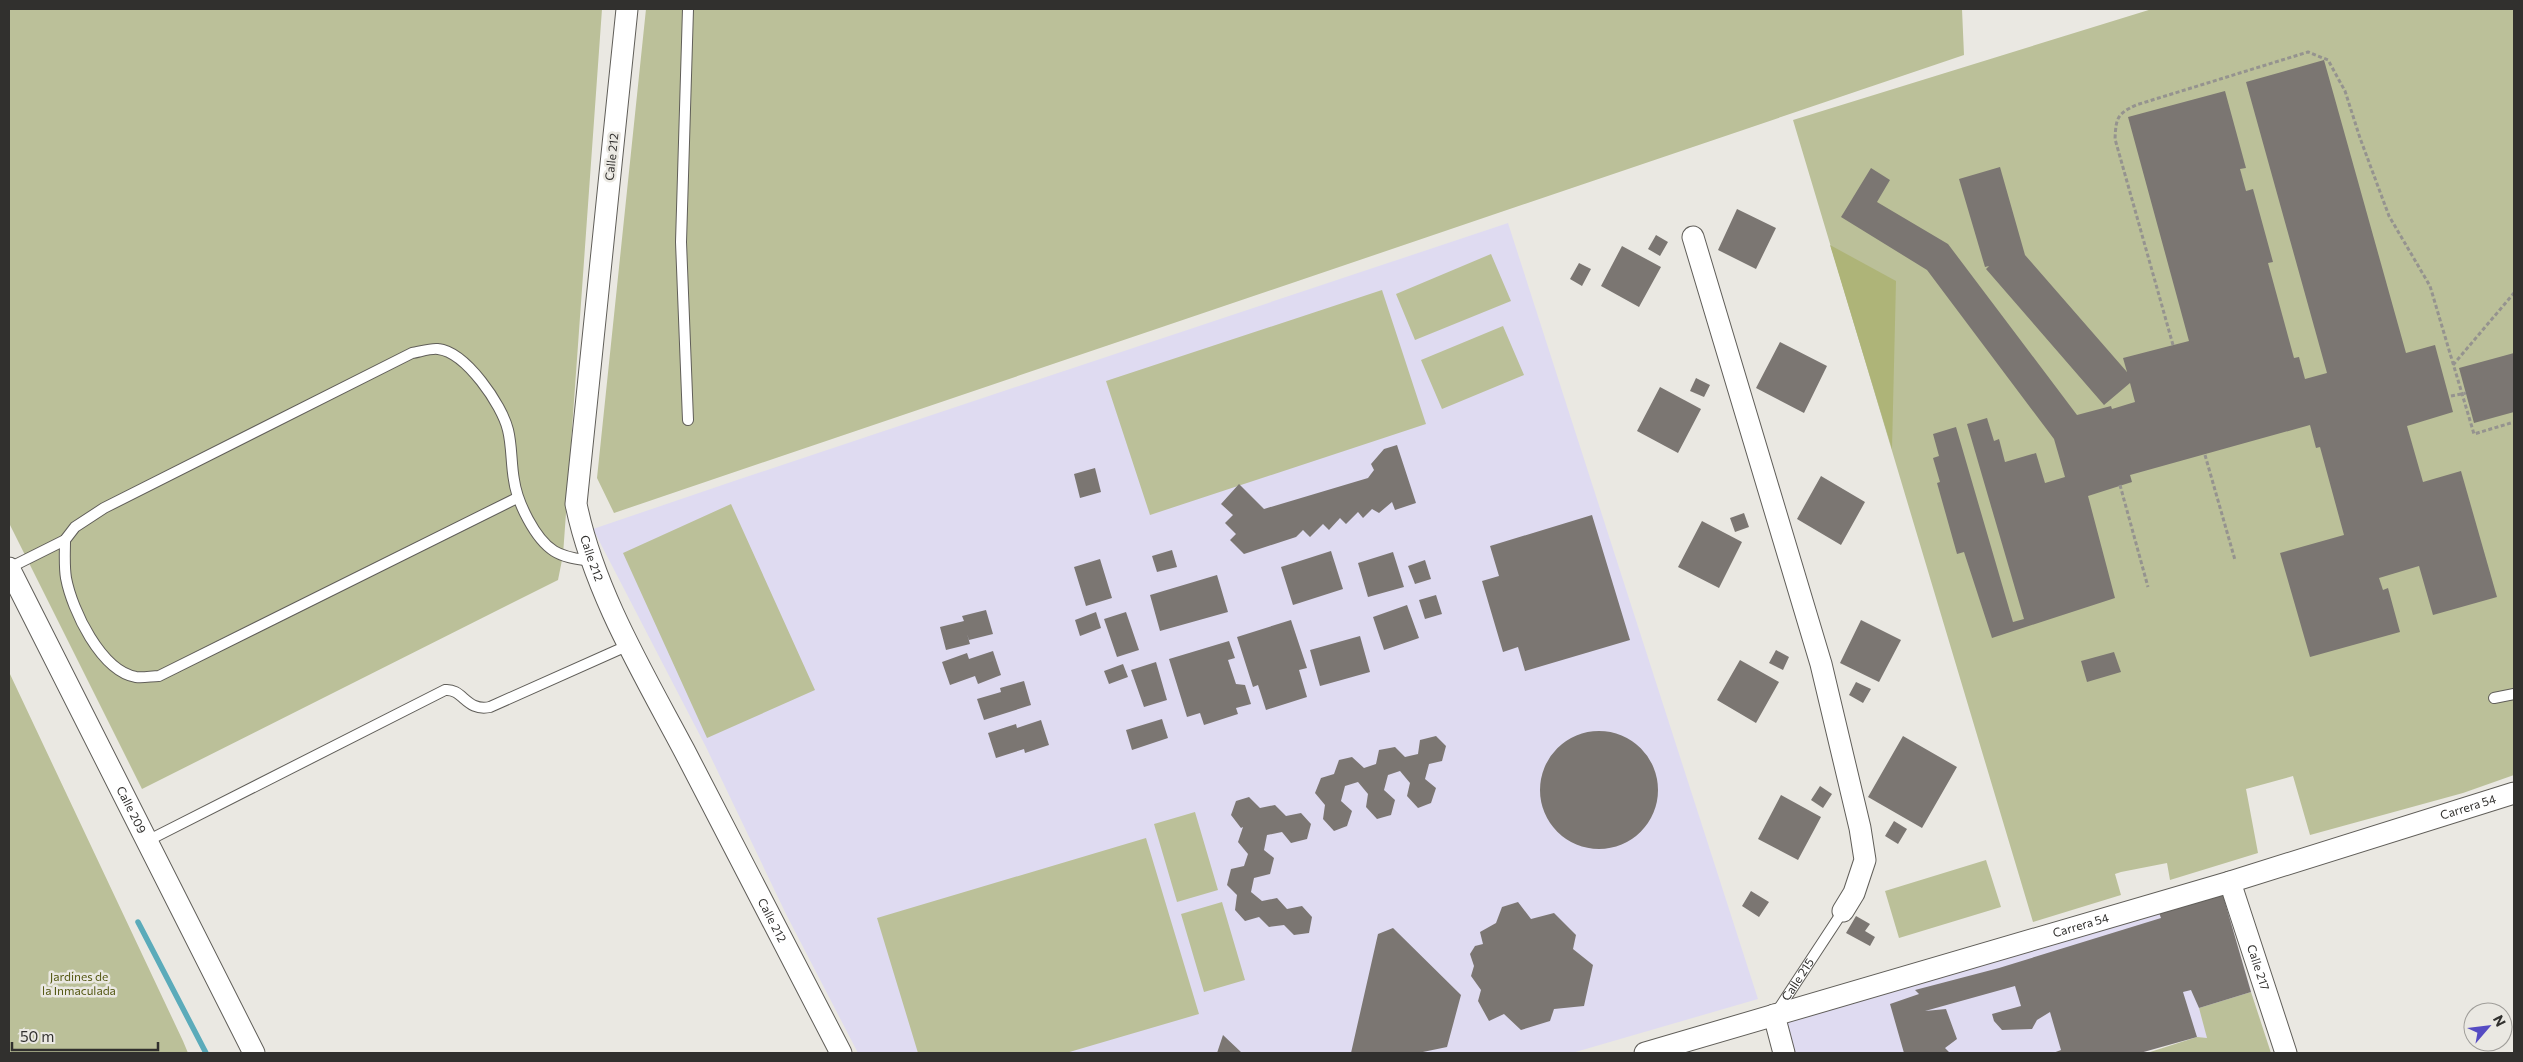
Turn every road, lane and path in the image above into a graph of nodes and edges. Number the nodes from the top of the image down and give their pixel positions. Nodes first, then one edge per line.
1 (627, 9) edge
2 (688, 9) edge
3 (1693, 237) dead end
4 (2514, 293) edge
5 (2173, 345) dead end
6 (2453, 366) junction
7 (2466, 393) dead end
8 (2461, 394) junction
9 (2451, 396) dead end
10 (688, 420) dead end
11 (2514, 422) edge
12 (2205, 455) dead end
13 (2120, 485) dead end
14 (517, 498) junction
15 (65, 540) junction
16 (2236, 560) dead end
17 (591, 561) junction
18 (9, 568) edge
19 (2148, 587) dead end
20 (629, 645) junction
21 (2514, 694) edge
22 (2494, 698) dead end
23 (2514, 793) edge
24 (148, 841) junction
25 (2230, 882) junction
26 (1843, 911) joint
27 (1774, 1016) junction
28 (254, 1053) edge
29 (841, 1053) edge
30 (1645, 1053) edge
31 (1784, 1053) edge
32 (2286, 1053) edge

1 - 17 street, Calle 212
2 - 10 lane
3 - 26 street
4 - 6 path
5 - 6 path
6 - 8 path
7 - 8 path
8 - 9 path
8 - 11 path
12 - 16 path
13 - 19 path
14 - 15 lane
14 - 15 lane
14 - 17 lane
15 - 18 lane
17 - 20 street, Calle 212
18 - 24 street, Calle 209
20 - 24 lane
20 - 29 street, Calle 212
21 - 22 lane
23 - 25 street, Carrera 54
24 - 28 street, Calle 209
25 - 27 street, Carrera 54
25 - 32 street, Calle 217
26 - 27 lane, Calle 215
27 - 30 street, Carrera 54
27 - 31 street

